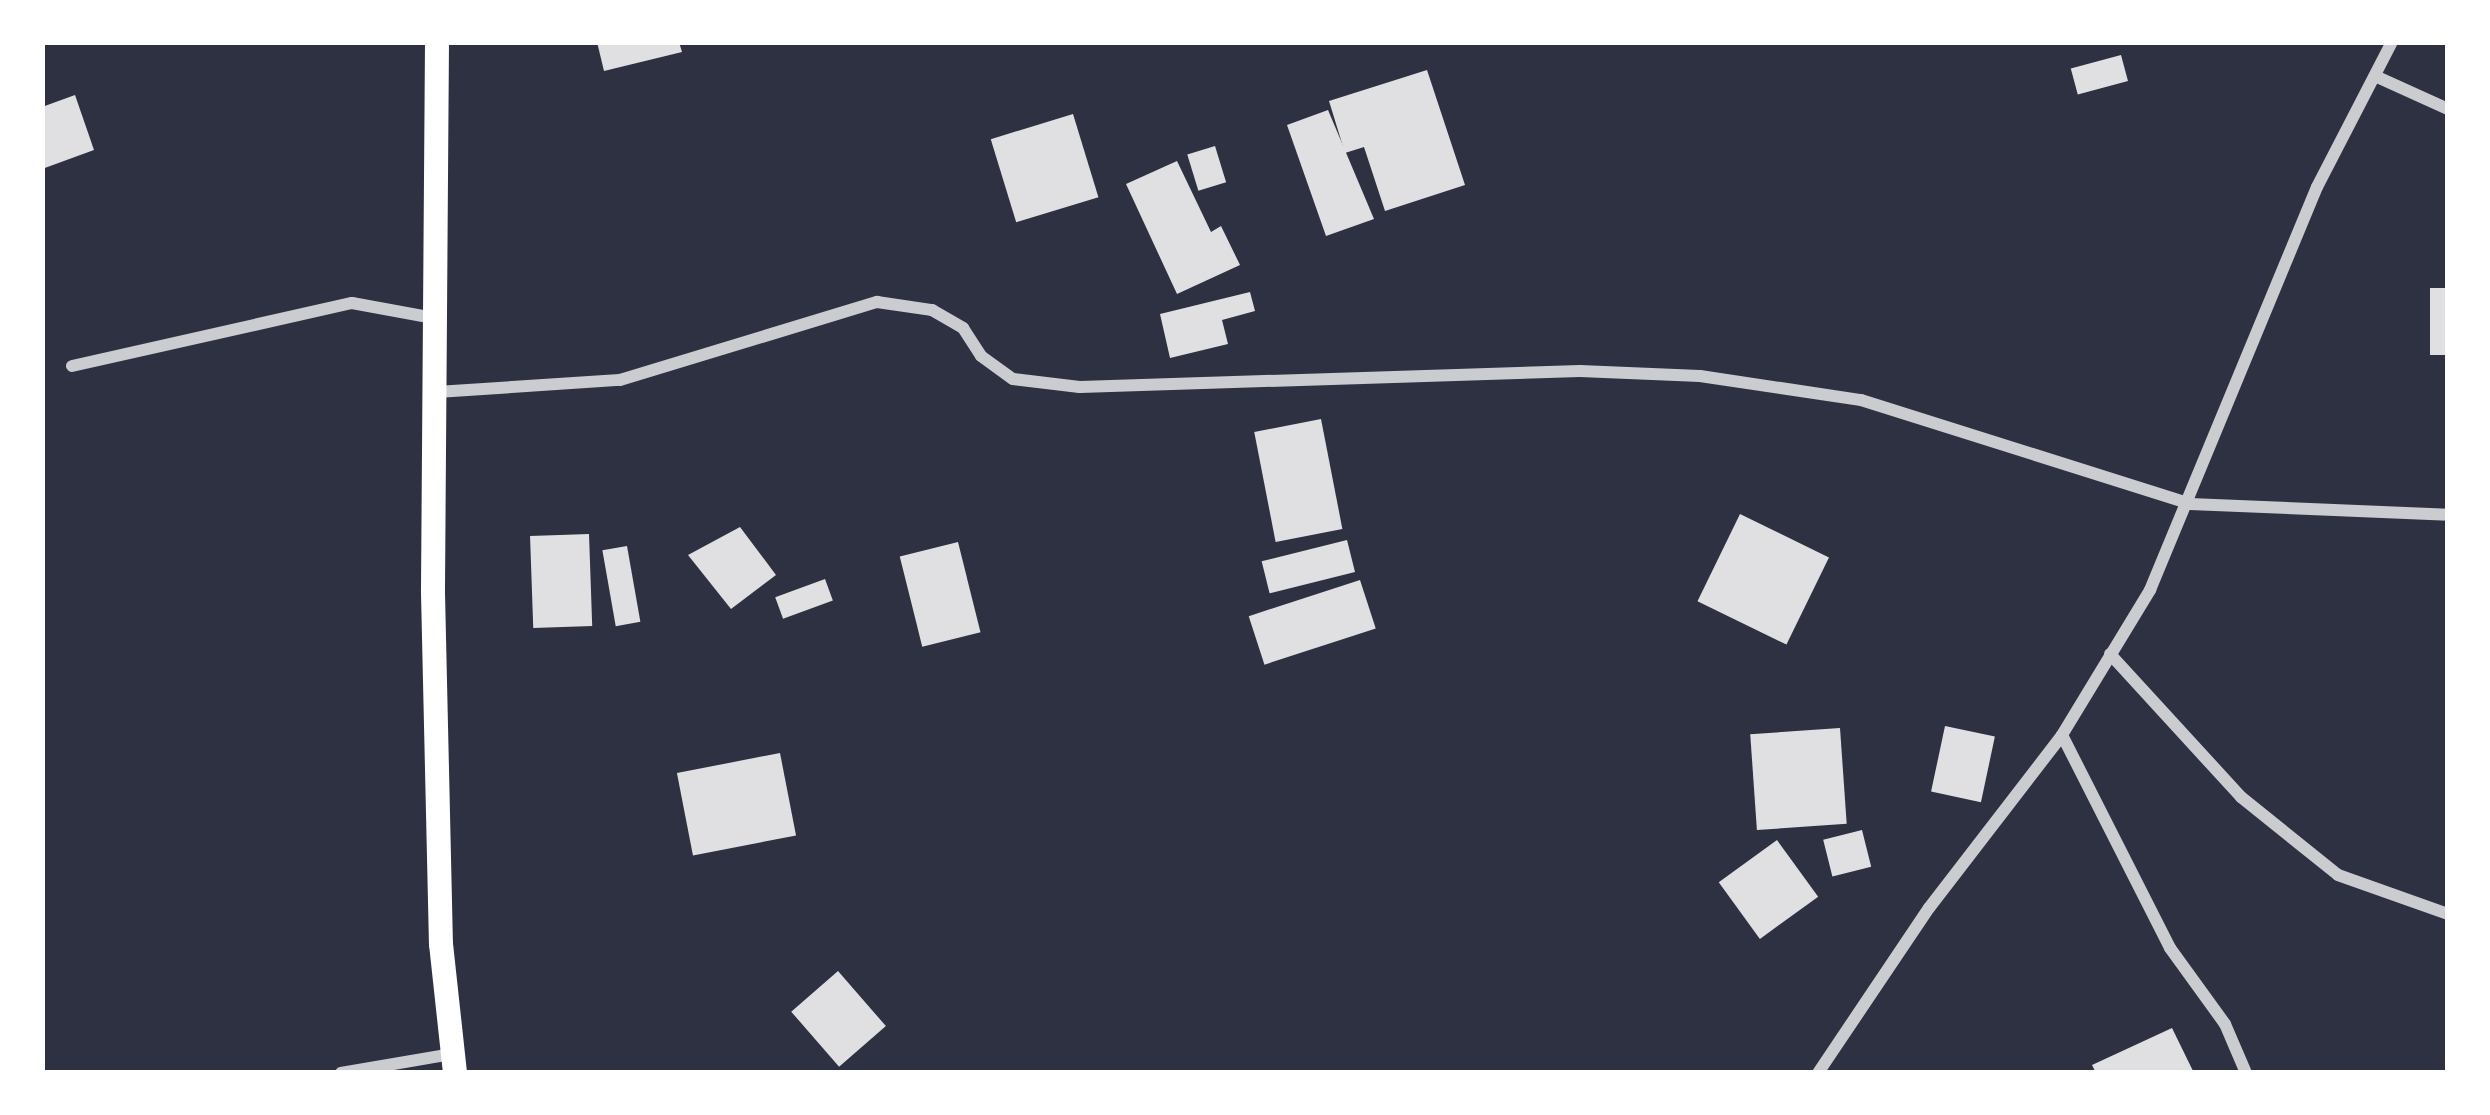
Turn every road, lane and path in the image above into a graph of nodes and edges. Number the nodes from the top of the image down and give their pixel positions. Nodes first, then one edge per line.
1 (437, 42) edge
2 (2392, 42) edge
3 (2374, 76) junction
4 (2448, 109) edge
5 (437, 319) junction
6 (72, 366) dead end
7 (437, 392) junction
8 (2190, 504) junction
9 (2448, 515) edge
10 (2110, 654) junction
11 (2062, 735) junction
12 (2448, 914) edge
13 (454, 1064) edge
14 (341, 1073) edge
15 (1818, 1073) edge
16 (2246, 1073) edge

1 - 5 main road
2 - 3 street
3 - 4 street
3 - 8 street
5 - 6 street
5 - 7 main road
7 - 8 street
7 - 13 main road
8 - 9 street
8 - 10 street
10 - 11 street
10 - 12 street
11 - 15 street
11 - 16 street
13 - 14 street

